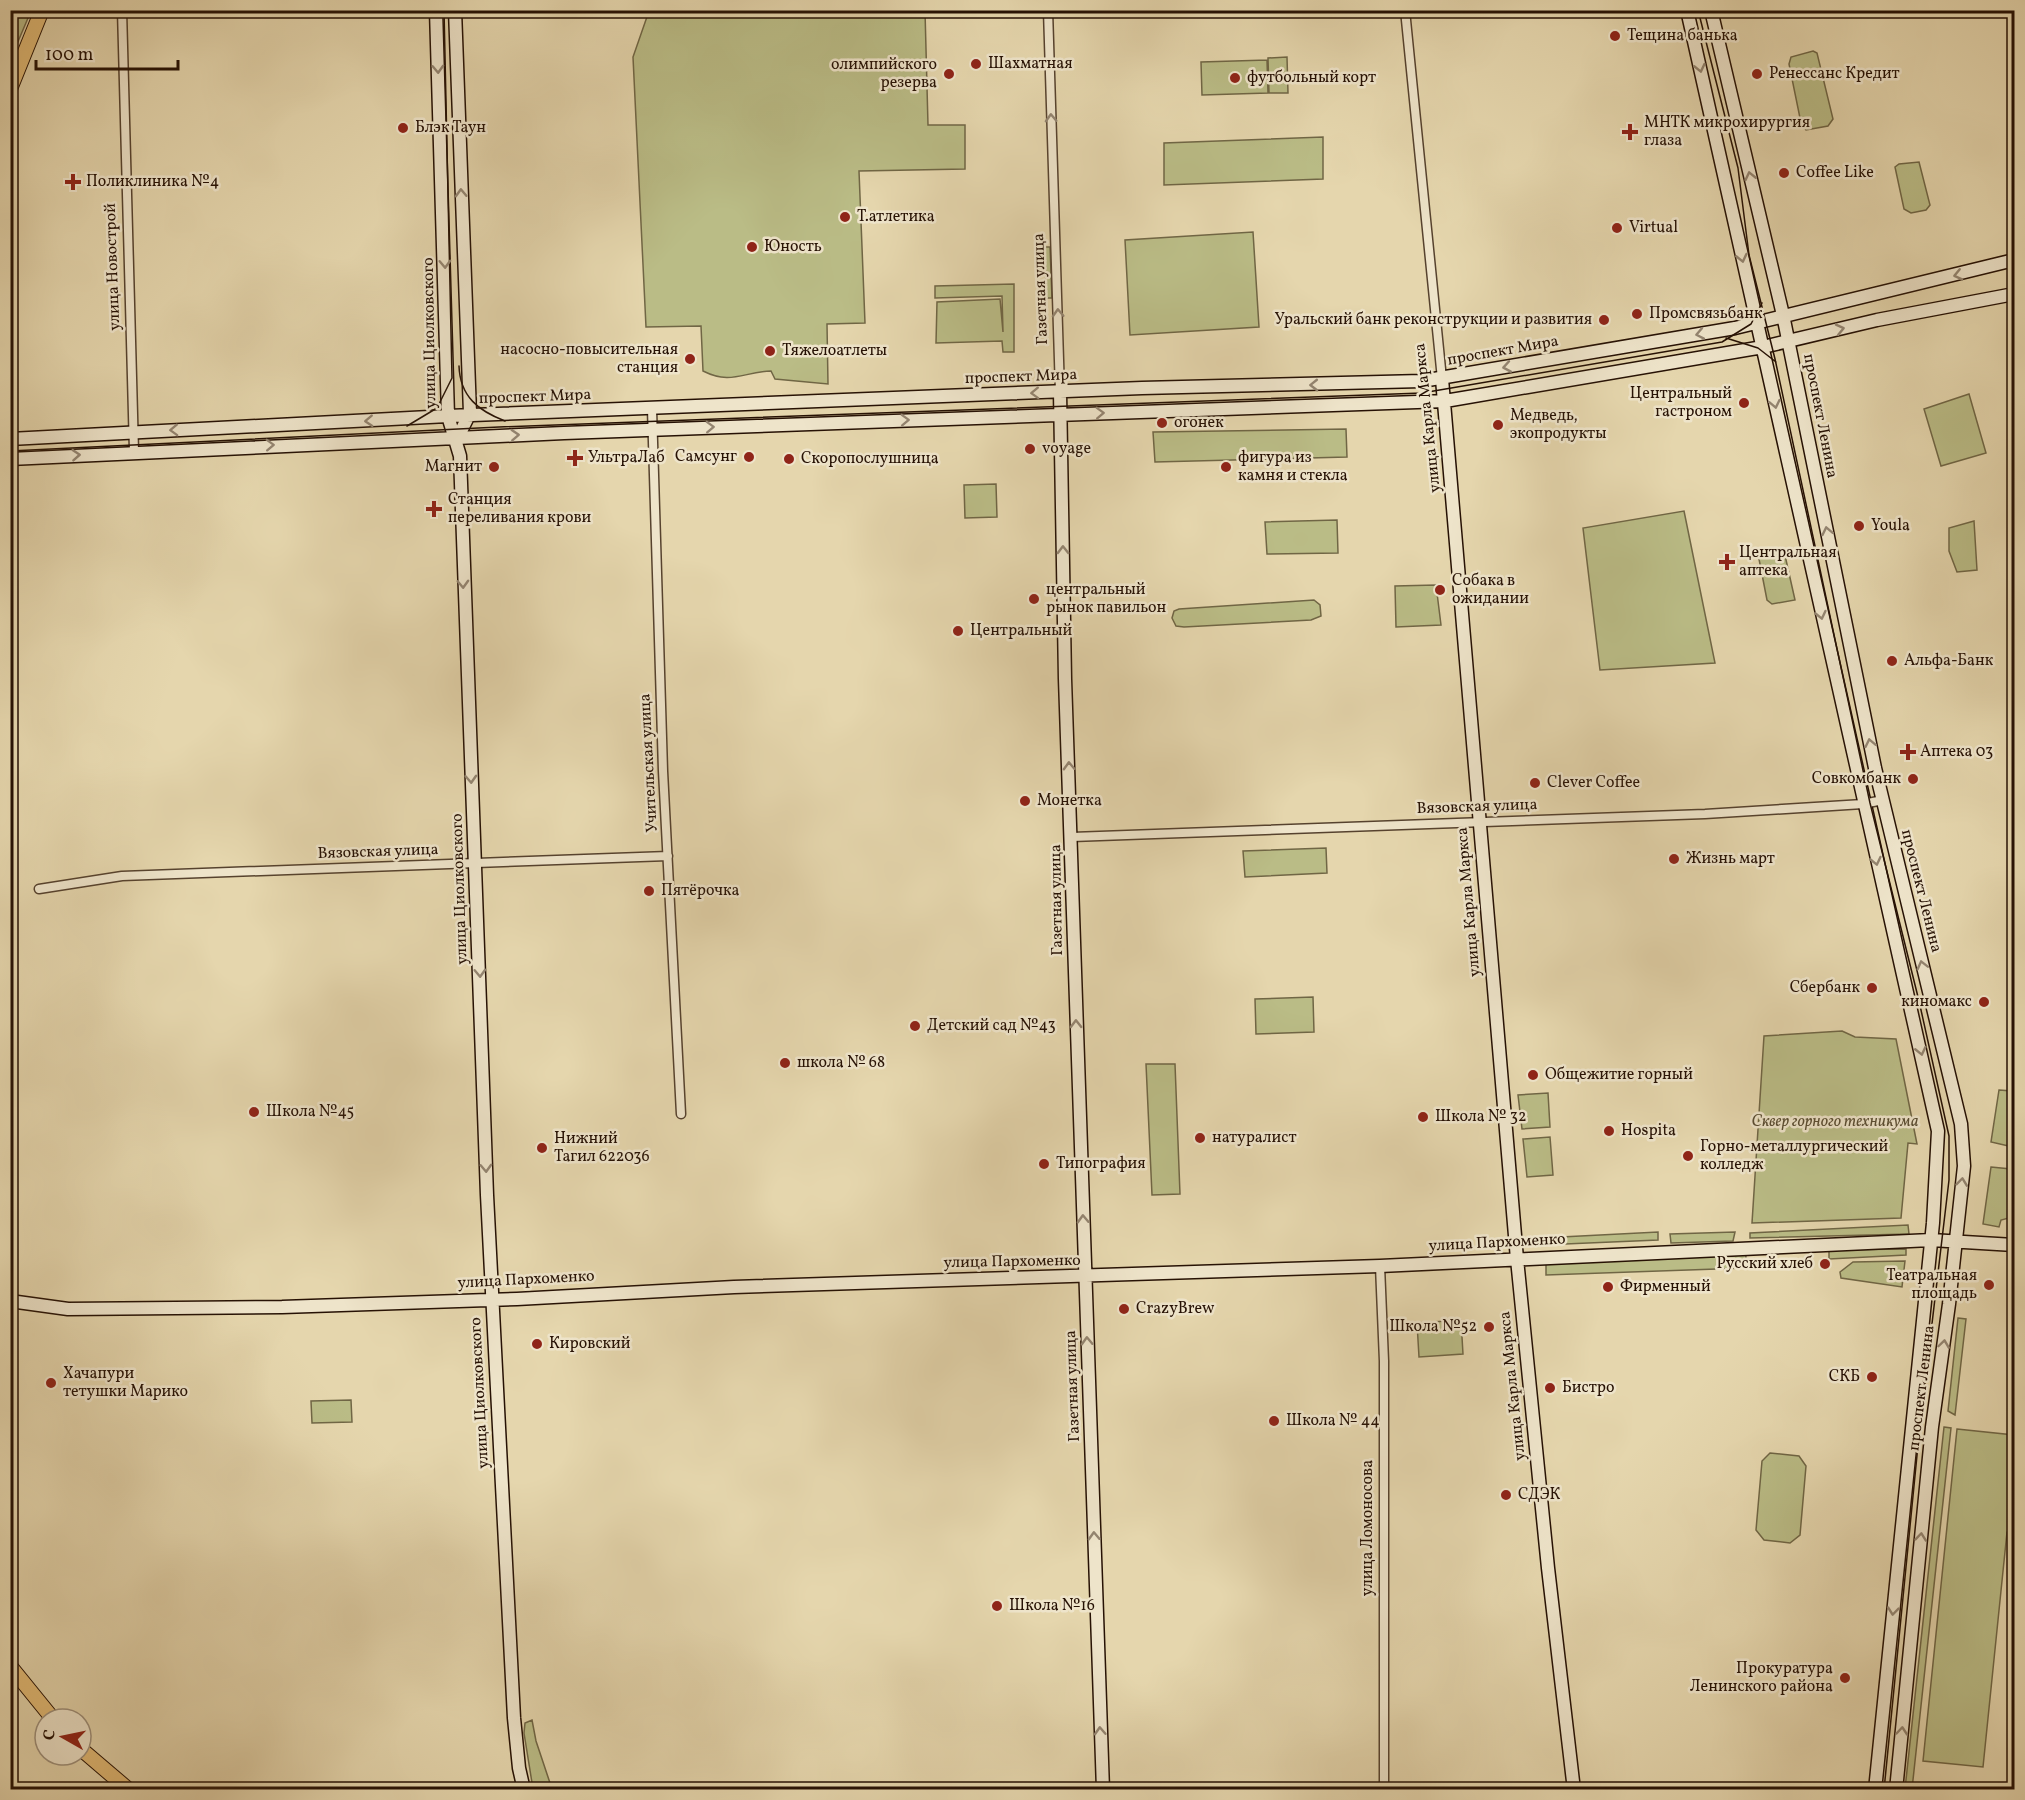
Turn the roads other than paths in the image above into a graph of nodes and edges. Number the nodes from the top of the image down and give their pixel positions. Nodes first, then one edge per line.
1 (42, 10) edge
2 (49, 10) edge
3 (122, 10) edge
4 (436, 10) edge
5 (455, 10) edge
6 (1048, 10) edge
7 (1405, 10) edge
8 (1687, 10) edge
9 (1711, 10) edge
10 (36, 26) junction
11 (10, 89) edge
12 (2014, 260) edge
13 (2014, 294) edge
14 (1783, 315) junction
15 (1757, 322) junction
16 (1788, 340) junction
17 (1762, 347) junction
18 (1442, 379) junction
19 (1060, 392) junction
20 (1445, 401) junction
21 (652, 409) junction
22 (1060, 415) junction
23 (448, 416) junction
24 (470, 416) junction
25 (653, 429) junction
26 (133, 431) junction
27 (13, 439) edge
28 (457, 439) junction
29 (135, 451) junction
30 (14, 459) edge
31 (1883, 800) junction
32 (1863, 804) junction
33 (1479, 822) junction
34 (1072, 837) junction
35 (669, 856) junction
36 (476, 864) junction
37 (39, 890) dead end
38 (681, 1114) dead end
39 (1931, 1240) junction
40 (1955, 1240) junction
41 (2014, 1245) edge
42 (1517, 1259) junction
43 (1380, 1266) junction
44 (1085, 1277) junction
45 (492, 1299) junction
46 (10, 1301) edge
47 (10, 1666) edge
48 (43, 1707) edge
49 (93, 1759) edge
50 (519, 1768) junction
51 (129, 1790) edge
52 (515, 1790) edge
53 (524, 1790) edge
54 (1103, 1790) edge
55 (1384, 1790) edge
56 (1574, 1790) edge
57 (1875, 1790) edge
58 (1896, 1790) edge

1 - 10 main road
2 - 10 main road
3 - 26 street, улица Новострой
4 -> 23 main road, улица Циолковского
24 -> 5 main road
19 -> 6 street, Газетная улица
7 - 18 street, улица Карла Маркса
8 -> 15 main road, проспект Ленина
14 -> 9 main road, проспект Ленина
10 - 11 main road
12 -> 14 main road, проспект Мира
16 -> 13 main road
14 - 15 main road, проспект Мира
14 - 16 main road, проспект Ленина
15 - 17 main road, проспект Ленина
15 -> 18 main road, проспект Мира
16 - 17 main road
31 -> 16 main road, проспект Ленина
17 - 20 main road
17 -> 32 main road, проспект Ленина
18 -> 19 main road, проспект Мира
18 - 20 main road, улица Карла Маркса
19 -> 21 main road, проспект Мира
19 - 22 main road, Газетная улица
22 -> 20 main road
20 - 33 main road, улица Карла Маркса
21 - 24 main road, проспект Мира
21 - 25 street, Учительская улица
25 -> 22 main road
34 -> 22 main road, Газетная улица
23 - 24 main road, проспект Мира
23 -> 26 main road, проспект Мира
23 - 28 main road, улица Циолковского
24 - 28 main road
28 -> 25 main road
25 - 35 street, Учительская улица
26 - 27 main road, проспект Мира
26 - 29 street, улица Новострой
29 -> 28 main road
28 -> 36 main road, улица Циолковского
30 -> 29 main road
31 - 32 street, Вязовская улица
40 -> 31 main road, проспект Ленина
32 - 33 street, Вязовская улица
32 -> 39 main road, проспект Ленина
33 - 34 street, Вязовская улица
33 - 42 main road, улица Карла Маркса
44 -> 34 main road, Газетная улица
35 - 36 street, Вязовская улица
35 - 38 street, Учительская улица
36 - 37 street, Вязовская улица
36 -> 45 main road, улица Циолковского
39 - 40 main road, улица Пархоменко
39 - 42 main road, улица Пархоменко
39 -> 57 main road, проспект Ленина
40 - 41 main road, улица Пархоменко
58 -> 40 main road, проспект Ленина
42 - 43 main road, улица Пархоменко
42 - 56 main road, улица Карла Маркса
43 - 44 main road, улица Пархоменко
43 - 55 street, улица Ломоносова
44 - 45 main road, улица Пархоменко
54 -> 44 main road, Газетная улица
45 - 46 main road, улица Пархоменко
45 - 50 main road, улица Циолковского
47 - 48 main road
49 - 51 main road
50 - 52 main road, улица Циолковского
50 - 53 main road, улица Циолковского

